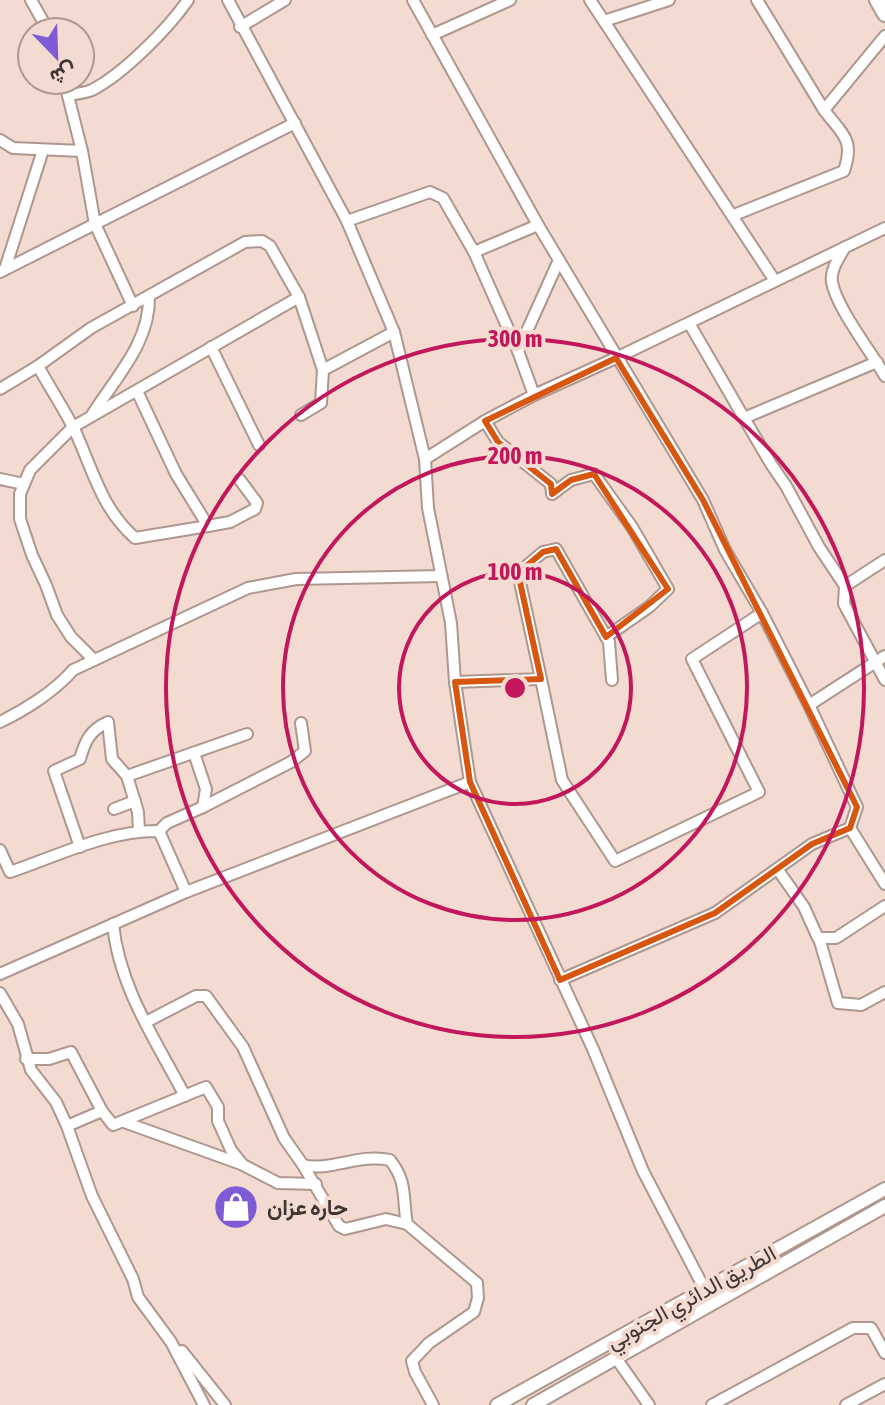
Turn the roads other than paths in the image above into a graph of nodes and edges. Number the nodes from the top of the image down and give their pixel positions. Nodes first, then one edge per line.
1 (188, 0) edge
2 (228, 0) edge
3 (285, 0) edge
4 (413, 0) edge
5 (510, 0) edge
6 (590, 0) edge
7 (669, 0) edge
8 (757, 0) edge
9 (877, 0) edge
10 (885, 14) edge
11 (604, 21) junction
12 (240, 27) junction
13 (432, 35) junction
14 (885, 36) edge
15 (96, 87) edge
16 (68, 96) edge
17 (824, 110) junction
18 (295, 123) junction
19 (0, 140) edge
20 (43, 150) junction
21 (82, 151) junction
22 (734, 215) junction
23 (347, 221) junction
24 (95, 224) junction
25 (538, 225) junction
26 (885, 228) edge
27 (845, 247) junction
28 (474, 252) junction
29 (559, 260) junction
30 (3, 271) edge
31 (775, 281) junction
32 (149, 297) junction
33 (299, 297) junction
34 (133, 306) junction
35 (689, 323) junction
36 (394, 332) junction
37 (211, 347) junction
38 (518, 351) junction
39 (616, 358) junction
40 (877, 362) junction
41 (38, 366) junction
42 (323, 370) junction
43 (885, 376) edge
44 (0, 389) edge
45 (137, 391) junction
46 (534, 395) junction
47 (92, 415) junction
48 (301, 415) dead end
49 (744, 418) junction
50 (485, 421) junction
51 (73, 427) junction
52 (259, 445) dead end
53 (425, 459) junction
54 (0, 479) edge
55 (240, 480) dead end
56 (24, 484) junction
57 (208, 526) junction
58 (885, 560) edge
59 (441, 576) junction
60 (845, 586) junction
61 (762, 613) junction
62 (606, 637) junction
63 (885, 656) edge
64 (94, 660) junction
65 (875, 663) junction
66 (541, 679) junction
67 (612, 680) dead end
68 (885, 680) edge
69 (455, 682) junction
70 (809, 705) junction
71 (0, 722) edge
72 (301, 723) dead end
73 (247, 734) dead end
74 (194, 753) junction
75 (127, 776) junction
76 (470, 782) junction
77 (135, 801) junction
78 (203, 807) junction
79 (114, 809) dead end
80 (850, 828) junction
81 (139, 831) junction
82 (159, 831) junction
83 (80, 847) junction
84 (0, 850) edge
85 (778, 870) junction
86 (885, 884) edge
87 (186, 892) junction
88 (885, 906) edge
89 (113, 924) junction
90 (819, 938) junction
91 (0, 974) edge
92 (560, 980) junction
93 (885, 992) edge
94 (0, 993) edge
95 (146, 1022) junction
96 (26, 1059) junction
97 (185, 1096) junction
98 (102, 1111) junction
99 (124, 1122) junction
100 (67, 1126) junction
101 (243, 1165) junction
102 (303, 1165) junction
103 (316, 1184) junction
104 (885, 1189) edge
105 (885, 1206) edge
106 (407, 1224) junction
107 (705, 1290) junction
108 (171, 1342) junction
109 (885, 1353) edge
110 (616, 1358) junction
111 (885, 1384) edge
112 (204, 1405) edge
113 (225, 1405) edge
114 (433, 1405) edge
115 (497, 1405) edge
116 (533, 1405) edge
117 (649, 1405) edge
118 (712, 1405) edge
119 (846, 1405) edge

1 - 15 street
2 - 12 street
3 - 12 street
4 - 13 street
5 - 13 street
6 - 11 street
7 - 11 street
8 - 17 street
9 - 10 highway
11 - 22 street
12 - 18 street
13 - 25 street
14 - 17 street
16 - 21 street
17 - 22 street
18 - 23 street
18 - 24 street
19 - 20 street
20 - 21 street
20 - 30 street
21 - 24 street
22 - 31 street
23 - 28 street
23 - 36 street
24 - 30 street
24 - 34 street
25 - 28 street
25 - 29 street
26 - 27 street
27 - 31 street
27 - 40 street
28 - 38 street
29 - 38 street
29 - 39 street
31 - 35 street
32 - 33 street
32 - 34 street
32 - 47 street
33 - 37 street
33 - 42 street
34 - 41 street
35 - 39 street
35 - 49 street
36 - 42 street
36 - 53 street
37 - 45 street
37 - 52 street
38 - 46 street
39 - 46 street
39 - 61 street
40 - 43 street
40 - 49 street
41 - 44 street
41 - 51 street
42 - 48 street
45 - 47 street
45 - 57 street
46 - 50 street
47 - 51 street
49 - 60 street
50 - 53 street
50 - 62 street
51 - 56 street
51 - 57 street
53 - 59 street
54 - 56 street
55 - 57 street
56 - 64 street
58 - 60 street
59 - 64 street
59 - 69 street
60 - 65 street
61 - 66 street
61 - 70 street
62 - 66 street
62 - 67 street
63 - 65 street
64 - 71 street
65 - 68 street
65 - 70 street
66 - 69 street
69 - 76 street
70 - 80 street
72 - 78 street
73 - 74 street
74 - 75 street
74 - 78 street
75 - 77 street
75 - 83 street
76 - 87 street
76 - 92 street
77 - 79 street
77 - 81 street
78 - 82 street
80 - 85 street
80 - 86 street
81 - 82 street
81 - 83 street
82 - 87 street
83 - 84 street
85 - 90 street
85 - 92 street
87 - 89 street
88 - 90 street
89 - 91 street
89 - 95 street
90 - 93 street
92 - 107 street
94 - 96 street
95 - 97 street
95 - 102 street
96 - 98 street
96 - 100 street
97 - 99 street
97 - 101 street
98 - 99 street
98 - 100 street
99 - 101 street
100 - 108 street
101 - 103 street
102 - 103 street
102 - 106 street
103 - 106 street
104 - 107 main road, الطريق الدائري الجنوبي
105 - 110 main road, الطريق الدائري الجنوبي
106 - 114 street
107 - 115 main road, الطريق الدائري الجنوبي
108 - 112 street
108 - 113 street
109 - 118 street
110 - 116 main road, الطريق الدائري الجنوبي
110 - 117 street
111 - 119 street

